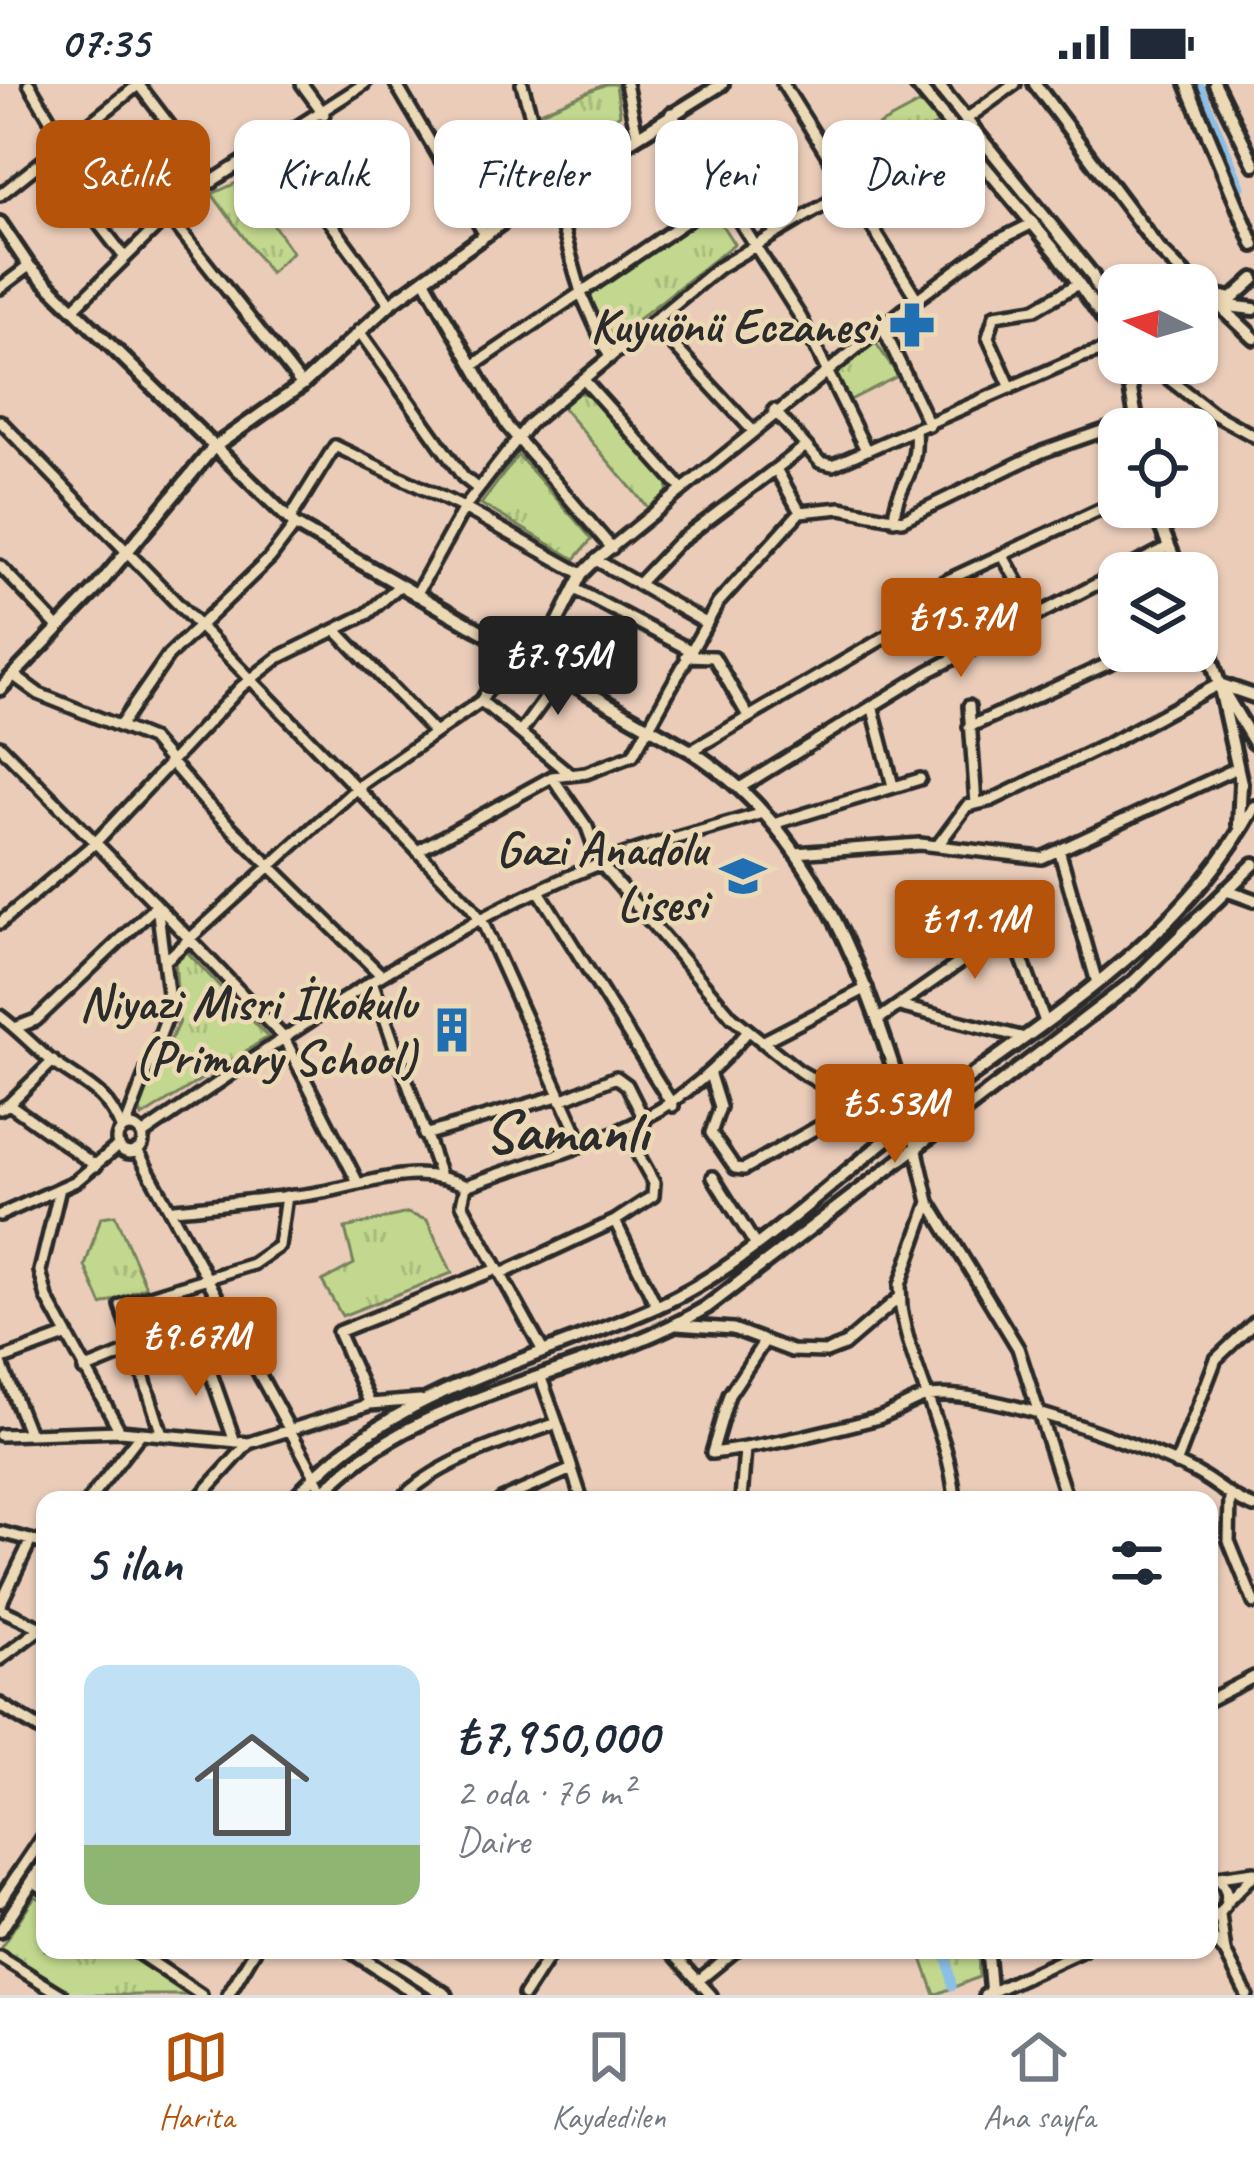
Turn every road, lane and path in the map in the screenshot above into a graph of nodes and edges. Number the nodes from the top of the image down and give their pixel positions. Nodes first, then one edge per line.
1 (29, 84) edge
2 (302, 84) edge
3 (364, 84) edge
4 (396, 84) edge
5 (522, 84) edge
6 (626, 84) edge
7 (722, 84) edge
8 (783, 84) edge
9 (916, 84) edge
10 (937, 84) edge
11 (1015, 84) edge
12 (1035, 84) edge
13 (1186, 84) edge
14 (138, 85) edge
15 (1222, 87) edge
16 (671, 113) junction
17 (324, 114) junction
18 (51, 120) edge
19 (95, 120) edge
20 (314, 120) edge
21 (531, 120) edge
22 (675, 120) edge
23 (956, 120) edge
24 (958, 120) edge
25 (966, 120) edge
26 (637, 135) junction
27 (631, 139) edge
28 (822, 148) edge
29 (985, 153) edge
30 (985, 158) edge
31 (1254, 164) edge
32 (36, 167) edge
33 (234, 169) edge
34 (213, 182) junction
35 (210, 184) edge
36 (0, 195) edge
37 (822, 205) edge
38 (0, 223) edge
39 (1033, 223) junction
40 (102, 228) edge
41 (152, 228) edge
42 (180, 228) edge
43 (335, 228) edge
44 (495, 228) edge
45 (561, 228) edge
46 (678, 228) edge
47 (741, 228) edge
48 (872, 228) edge
49 (485, 235) junction
50 (1254, 245) edge
51 (752, 247) junction
52 (123, 255) junction
53 (1173, 264) edge
54 (29, 266) junction
55 (424, 279) junction
56 (1254, 279) edge
57 (1078, 284) junction
58 (0, 288) edge
59 (1098, 289) edge
60 (1218, 294) edge
61 (583, 296) junction
62 (916, 299) junction
63 (391, 304) junction
64 (1219, 305) joint
65 (74, 308) junction
66 (1254, 309) edge
67 (1098, 311) edge
68 (653, 323) junction
69 (882, 326) junction
70 (359, 331) junction
71 (1254, 338) edge
72 (1098, 349) edge
73 (610, 358) junction
74 (474, 365) junction
75 (825, 370) junction
76 (584, 380) junction
77 (1175, 384) edge
78 (302, 385) junction
79 (1011, 388) junction
80 (774, 410) junction
81 (0, 421) edge
82 (929, 424) junction
83 (752, 430) junction
84 (914, 431) junction
85 (1098, 435) edge
86 (1254, 436) edge
87 (516, 438) junction
88 (806, 446) junction
89 (213, 448) junction
90 (866, 450) junction
91 (776, 469) junction
92 (477, 488) junction
93 (682, 489) junction
94 (464, 508) junction
95 (1098, 511) edge
96 (800, 512) junction
97 (895, 520) junction
98 (292, 523) junction
99 (1161, 528) edge
100 (1168, 547) junction
101 (612, 548) junction
102 (1170, 552) edge
103 (124, 555) junction
104 (1003, 556) junction
105 (596, 560) junction
106 (0, 566) edge
107 (583, 574) junction
108 (638, 584) junction
109 (398, 587) junction
110 (575, 589) junction
111 (416, 595) junction
112 (1036, 615) junction
113 (704, 622) junction
114 (198, 624) junction
115 (59, 628) junction
116 (337, 630) junction
117 (513, 650) junction
118 (687, 652) junction
119 (537, 663) junction
120 (1098, 668) edge
121 (1215, 672) edge
122 (13, 675) junction
123 (561, 677) junction
124 (252, 679) junction
125 (1219, 684) junction
126 (0, 689) edge
127 (1254, 696) edge
128 (481, 701) junction
129 (969, 706) dead end
130 (872, 710) junction
131 (748, 716) junction
132 (121, 724) junction
133 (648, 727) junction
134 (969, 727) junction
135 (433, 731) junction
136 (520, 733) junction
137 (1254, 742) edge
138 (0, 746) edge
139 (691, 751) junction
140 (171, 765) junction
141 (1237, 768) junction
142 (571, 775) junction
143 (552, 777) junction
144 (920, 778) dead end
145 (359, 786) junction
146 (893, 786) junction
147 (741, 787) junction
148 (976, 804) junction
149 (1254, 807) edge
150 (763, 813) junction
151 (773, 824) junction
152 (95, 842) junction
153 (938, 844) junction
154 (421, 849) junction
155 (795, 853) junction
156 (1060, 853) junction
157 (1226, 854) junction
158 (600, 863) junction
159 (1254, 864) edge
160 (271, 865) junction
161 (1226, 890) junction
162 (539, 891) junction
163 (1254, 899) edge
164 (157, 905) junction
165 (1044, 913) dead end
166 (482, 920) junction
167 (0, 923) edge
168 (1005, 931) junction
169 (191, 938) junction
170 (166, 962) junction
171 (376, 978) junction
172 (1097, 983) junction
173 (866, 988) junction
174 (902, 1006) junction
175 (0, 1016) edge
176 (879, 1019) junction
177 (1045, 1022) junction
178 (15, 1028) junction
179 (748, 1030) junction
180 (1024, 1037) junction
181 (284, 1039) junction
182 (762, 1042) junction
183 (53, 1061) junction
184 (710, 1075) junction
185 (559, 1096) junction
186 (859, 1104) junction
187 (4, 1106) edge
188 (673, 1106) junction
189 (644, 1121) junction
190 (905, 1125) junction
191 (123, 1129) junction
192 (624, 1130) junction
193 (142, 1135) junction
194 (424, 1135) junction
195 (582, 1144) junction
196 (118, 1145) junction
197 (913, 1149) junction
198 (137, 1150) junction
199 (96, 1166) junction
200 (439, 1173) junction
201 (713, 1177) dead end
202 (357, 1181) junction
203 (466, 1186) junction
204 (60, 1188) junction
205 (286, 1196) junction
206 (929, 1202) junction
207 (174, 1209) junction
208 (0, 1215) edge
209 (615, 1221) junction
210 (755, 1244) junction
211 (499, 1272) junction
212 (208, 1280) junction
213 (901, 1297) junction
214 (657, 1307) junction
215 (1254, 1323) edge
216 (677, 1325) junction
217 (68, 1335) junction
218 (200, 1342) dead end
219 (764, 1342) junction
220 (133, 1350) junction
221 (543, 1351) junction
222 (0, 1361) edge
223 (84, 1370) junction
224 (541, 1378) junction
225 (926, 1396) junction
226 (420, 1400) junction
227 (370, 1403) junction
228 (1040, 1414) junction
229 (556, 1423) junction
230 (288, 1429) junction
231 (120, 1431) junction
232 (141, 1433) junction
233 (29, 1434) junction
234 (0, 1435) edge
235 (162, 1435) junction
236 (235, 1442) junction
237 (248, 1443) junction
238 (745, 1449) junction
239 (1176, 1464) junction
240 (572, 1469) junction
241 (313, 1477) junction
242 (96, 1491) edge
243 (205, 1491) edge
244 (301, 1491) edge
245 (319, 1491) edge
246 (326, 1491) edge
247 (410, 1491) edge
248 (522, 1491) edge
249 (579, 1491) edge
250 (742, 1491) edge
251 (954, 1491) edge
252 (1064, 1491) edge
253 (1230, 1498) junction
254 (1254, 1507) edge
255 (0, 1532) edge
256 (31, 1540) junction
257 (36, 1541) edge
258 (1254, 1603) edge
259 (0, 1607) edge
260 (36, 1623) edge
261 (36, 1631) edge
262 (0, 1658) edge
263 (1254, 1677) edge
264 (1218, 1695) edge
265 (0, 1705) edge
266 (36, 1729) edge
267 (36, 1847) edge
268 (1254, 1874) edge
269 (36, 1875) edge
270 (1218, 1876) edge
271 (32, 1881) junction
272 (36, 1883) edge
273 (1218, 1885) edge
274 (0, 1901) edge
275 (1227, 1902) junction
276 (1220, 1915) joint
277 (0, 1930) edge
278 (1218, 1944) edge
279 (1225, 1952) junction
280 (0, 1957) edge
281 (147, 1959) edge
282 (249, 1959) edge
283 (362, 1959) edge
284 (390, 1959) edge
285 (547, 1959) edge
286 (678, 1959) edge
287 (725, 1959) edge
288 (987, 1959) edge
289 (1064, 1959) edge
290 (698, 1981) junction
291 (405, 1991) edge
292 (989, 1994) edge
293 (62, 1995) edge
294 (200, 1995) edge
295 (227, 1995) edge
296 (418, 1995) edge
297 (446, 1995) edge
298 (524, 1995) edge
299 (711, 1995) edge
300 (1247, 1995) edge

1 - 18 street
2 - 17 street
3 - 17 street
4 - 49 street
5 - 21 street
6 - 26 street
7 - 16 main road
8 - 28 street
9 - 23 main road
10 - 24 main road
11 - 25 street
12 - 53 main road
13 - 50 main road
14 - 19 street
14 - 34 street
15 - 31 main road
16 - 22 street
16 - 26 main road
17 - 20 street
26 - 27 main road
29 - 59 main road
30 - 39 main road
32 - 36 street
33 - 34 street
34 - 35 street
37 - 51 street
38 - 54 main road
39 - 57 main road
39 - 62 street
40 - 52 street
41 - 52 street
42 - 78 street
43 - 63 street
44 - 49 main road
45 - 61 street
46 - 61 street
47 - 51 street
48 - 62 street
49 - 55 main road
51 - 68 street
51 - 75 street
52 - 65 street
54 - 58 street
54 - 65 main road
55 - 63 main road
55 - 74 street
56 - 60 main road
57 - 67 main road
57 - 79 street
61 - 73 street
61 - 74 street
62 - 69 street
63 - 70 main road
64 - 66 main road
64 - 71 main road
65 - 89 main road
68 - 73 street
68 - 83 street
69 - 75 street
69 - 82 street
70 - 78 main road
70 - 92 street
72 - 79 street
73 - 76 street
74 - 87 street
75 - 80 street
75 - 90 street
76 - 87 street
76 - 93 street
77 - 86 street
78 - 89 main road
79 - 82 street
80 - 83 street
80 - 88 street
81 - 103 street
82 - 84 street
83 - 93 street
84 - 90 street
84 - 97 street
85 - 97 street
87 - 92 street
87 - 101 street
88 - 90 street
88 - 91 street
89 - 98 main road
89 - 103 main road
91 - 96 street
91 - 108 street
92 - 94 street
93 - 101 street
94 - 98 street
94 - 107 street
94 - 111 street
95 - 104 street
96 - 97 street
96 - 113 street
98 - 109 main road
98 - 114 street
99 - 100 main road
100 - 102 main road
100 - 112 street
101 - 105 street
103 - 114 street
103 - 115 main road
104 - 112 street
104 - 131 street
105 - 107 street
105 - 108 street
106 - 115 street
107 - 110 street
108 - 113 street
109 - 111 main road
109 - 116 street
110 - 118 street
110 - 119 street
111 - 117 main road
112 - 130 street
113 - 118 street
114 - 124 street
114 - 132 street
115 - 122 main road
116 - 124 street
116 - 135 street
117 - 119 main road
117 - 128 street
118 - 131 street
118 - 133 street
119 - 123 main road
120 - 134 street
121 - 125 main road
122 - 126 main road
122 - 132 street
123 - 133 main road
123 - 136 street
124 - 140 street
124 - 145 street
125 - 127 main road
125 - 137 main road
125 - 141 main road
125 - 148 street
128 - 135 street
128 - 136 street
129 - 134 street
130 - 146 street
130 - 147 street
131 - 139 street
132 - 140 street
133 - 139 main road
133 - 142 street
134 - 148 street
135 - 145 street
136 - 142 street
138 - 152 street
139 - 147 main road
140 - 152 street
140 - 160 street
141 - 156 street
141 - 157 main road
142 - 143 street
143 - 154 street
143 - 158 street
144 - 146 street
145 - 154 street
145 - 160 street
146 - 151 street
147 - 150 main road
148 - 153 street
149 - 157 main road
150 - 151 main road
150 - 158 street
151 - 155 main road
152 - 164 street
152 - 167 street
153 - 155 street
153 - 156 street
154 - 166 street
155 - 173 main road
156 - 172 street
157 - 172 main road
158 - 162 street
158 - 179 street
159 - 161 main road
160 - 169 street
160 - 171 street
161 - 163 main road
161 - 197 main road
162 - 166 street
162 - 188 street
164 - 169 street
164 - 170 street
164 - 178 street
165 - 168 street
166 - 171 street
166 - 185 street
168 - 174 street
168 - 177 street
169 - 170 street
169 - 181 street
170 - 191 street
171 - 181 street
171 - 194 street
172 - 177 main road
173 - 176 main road
173 - 182 street
174 - 176 street
174 - 180 street
175 - 178 street
176 - 190 main road
177 - 180 main road
178 - 183 street
179 - 182 street
179 - 184 street
180 - 190 main road
181 - 193 street
181 - 202 street
182 - 186 street
183 - 187 street
183 - 191 street
184 - 186 street
184 - 188 street
185 - 189 street
185 - 194 street
185 - 195 street
186 - 190 street
187 - 199 street
188 - 189 street
189 - 192 street
190 - 197 street
190 - 210 main road
191 - 193 street
191 - 196 street
192 - 195 street
192 - 209 street
193 - 198 street
194 - 200 street
195 - 203 street
196 - 198 street
196 - 199 street
197 - 206 street
197 - 216 main road
198 - 207 street
199 - 204 street
200 - 202 street
200 - 203 street
201 - 210 street
202 - 205 street
203 - 211 street
204 - 208 street
204 - 217 street
205 - 207 street
205 - 212 street
206 - 213 street
206 - 228 street
207 - 212 street
209 - 211 street
209 - 214 street
210 - 214 main road
211 - 221 street
211 - 227 street
212 - 220 street
212 - 230 street
213 - 219 street
213 - 225 street
214 - 221 main road
215 - 239 street
216 - 219 street
216 - 224 main road
217 - 222 street
217 - 223 street
218 - 236 street
219 - 238 street
220 - 223 street
220 - 235 street
221 - 226 main road
222 - 233 street
223 - 231 street
224 - 229 street
224 - 246 main road
225 - 228 street
225 - 238 street
225 - 251 street
226 - 227 street
226 - 241 main road
227 - 230 street
228 - 239 street
228 - 252 street
229 - 240 street
229 - 247 street
230 - 237 street
230 - 241 street
231 - 232 street
231 - 233 street
232 - 235 street
232 - 242 street
233 - 234 street
235 - 236 street
236 - 237 street
237 - 243 street
238 - 250 street
239 - 253 street
240 - 248 street
240 - 249 street
241 - 244 main road
241 - 245 street
253 - 254 street
253 - 258 street
255 - 256 street
256 - 257 street
256 - 259 street
259 - 260 street
261 - 262 street
263 - 264 street
265 - 266 main road
267 - 274 main road
268 - 270 street
268 - 275 street
269 - 271 main road
271 - 272 street
271 - 277 main road
273 - 275 street
275 - 276 street
276 - 279 street
278 - 279 street
279 - 300 street
280 - 293 street
281 - 294 street
282 - 295 street
283 - 291 main road
284 - 297 main road
285 - 298 street
286 - 290 street
287 - 290 street
288 - 292 street
289 - 292 street
290 - 299 street
291 - 296 main road

